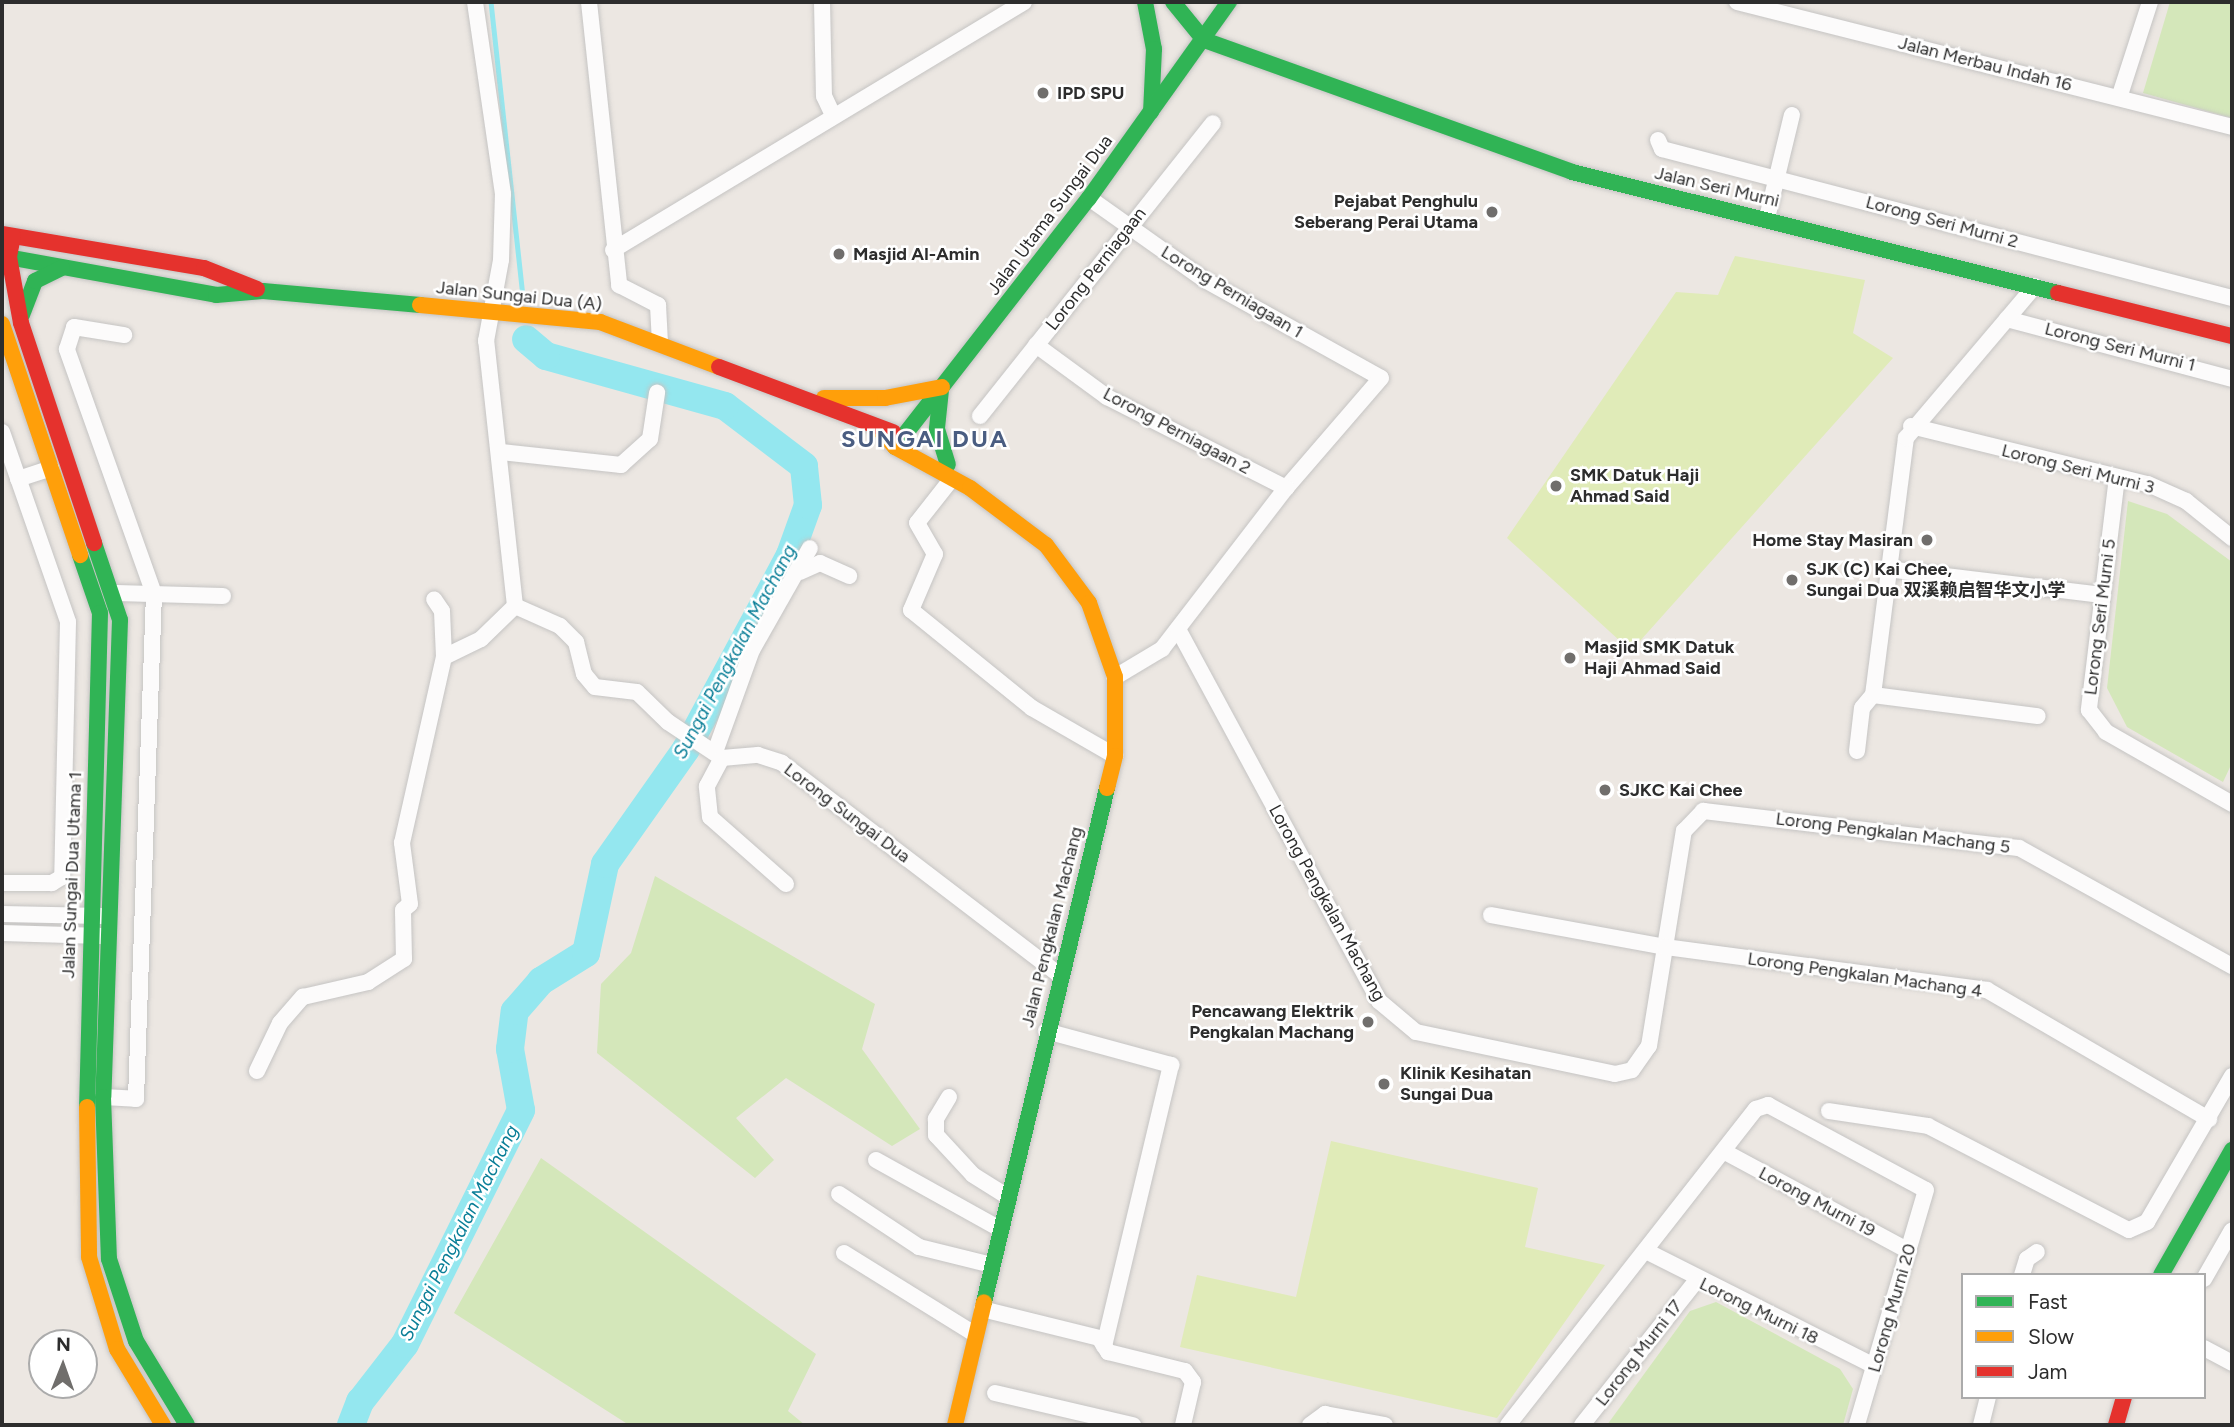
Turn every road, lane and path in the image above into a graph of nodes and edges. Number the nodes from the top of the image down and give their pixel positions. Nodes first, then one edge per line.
1 (475, 2) edge
2 (589, 2) edge
3 (822, 2) edge
4 (1024, 2) edge
5 (1145, 2) edge
6 (1173, 2) edge
7 (1229, 2) edge
8 (1737, 2) edge
9 (2150, 2) edge
10 (1204, 40) junction
11 (2119, 98) junction
12 (1151, 112) junction
13 (832, 113) junction
14 (1791, 115) dead end
15 (1213, 123) dead end
16 (2232, 127) edge
17 (1658, 140) dead end
18 (1776, 179) junction
19 (1089, 198) junction
20 (1767, 218) junction
21 (1129, 228) junction
22 (7, 235) edge
23 (613, 250) junction
24 (5, 257) edge
25 (62, 268) junction
26 (2035, 286) junction
27 (263, 291) junction
28 (2232, 298) edge
29 (491, 310) junction
30 (2007, 318) junction
31 (21, 323) junction
32 (2, 324) edge
33 (124, 335) dead end
34 (2232, 336) edge
35 (660, 340) junction
36 (1036, 345) junction
37 (2232, 379) edge
38 (942, 387) junction
39 (657, 393) dead end
40 (814, 398) junction
41 (980, 416) dead end
42 (1911, 426) junction
43 (2, 432) edge
44 (899, 441) junction
45 (501, 452) junction
46 (948, 464) junction
47 (51, 468) junction
48 (2117, 477) junction
49 (18, 479) junction
50 (950, 481) junction
51 (970, 488) junction
52 (1286, 488) junction
53 (2232, 538) edge
54 (810, 548) dead end
55 (1887, 569) junction
56 (800, 572) junction
57 (849, 576) dead end
58 (116, 593) junction
59 (154, 594) junction
60 (2102, 595) junction
61 (223, 596) dead end
62 (434, 599) dead end
63 (515, 606) junction
64 (1178, 629) junction
65 (443, 657) junction
66 (1115, 677) junction
67 (1873, 695) junction
68 (2038, 716) dead end
69 (65, 729) junction
70 (97, 730) junction
71 (1857, 751) dead end
72 (715, 753) junction
73 (1115, 756) junction
74 (2232, 804) edge
75 (1693, 816) joint
76 (2, 883) edge
77 (786, 884) dead end
78 (2, 914) edge
79 (1491, 915) dead end
80 (89, 916) junction
81 (108, 916) junction
82 (2, 933) edge
83 (88, 935) junction
84 (107, 936) junction
85 (1665, 947) junction
86 (2232, 965) edge
87 (1059, 975) junction
88 (1046, 1031) junction
89 (257, 1071) dead end
90 (2232, 1076) edge
91 (103, 1097) junction
92 (949, 1097) dead end
93 (1829, 1111) dead end
94 (2209, 1119) junction
95 (2232, 1150) edge
96 (1725, 1152) junction
97 (876, 1160) dead end
98 (839, 1194) dead end
99 (1008, 1197) junction
100 (1000, 1229) junction
101 (2232, 1230) edge
102 (1646, 1251) junction
103 (1909, 1251) junction
104 (2037, 1252) dead end
105 (844, 1253) dead end
106 (992, 1265) junction
107 (2022, 1273) edge
108 (2162, 1273) edge
109 (2206, 1276) edge
110 (1696, 1281) junction
111 (982, 1309) junction
112 (976, 1335) junction
113 (1104, 1346) junction
114 (2206, 1349) edge
115 (2232, 1363) edge
116 (1875, 1366) junction
117 (995, 1393) dead end
118 (1987, 1399) edge
119 (2123, 1399) edge
120 (163, 1425) edge
121 (187, 1425) edge
122 (955, 1425) edge
123 (1133, 1425) edge
124 (1183, 1425) edge
125 (1310, 1425) edge
126 (1385, 1425) edge
127 (1507, 1425) edge
128 (1582, 1425) edge
129 (1857, 1425) edge
130 (1980, 1425) edge
131 (2116, 1425) edge

1 - 29 street
2 - 23 street
3 - 13 street
4 - 13 street
5 - 12 street
6 - 10 street
7 - 10 street, Jalan Utama Sungai Dua
8 - 11 street, Jalan Merbau Indah 16
9 - 11 street
10 - 12 street, Jalan Utama Sungai Dua
10 - 20 street, Jalan Seri Murni
11 - 16 street, Jalan Merbau Indah 16
12 - 19 street, Jalan Utama Sungai Dua
13 - 23 street
14 - 18 street
15 - 21 street, Lorong Perniagaan
17 - 18 street, Lorong Seri Murni 2
18 - 20 street
18 - 28 street, Lorong Seri Murni 2
19 - 21 street, Lorong Perniagaan 1
19 - 38 street, Jalan Utama Sungai Dua
20 - 26 street, Jalan Seri Murni
21 - 36 street, Lorong Perniagaan
21 - 52 street, Lorong Perniagaan 1
22 - 24 street, Jalan Sungai Dua Utama 1
22 - 27 street, Jalan Sungai Dua (A)
23 - 35 street
24 - 25 street, Jalan Sungai Dua (A)
24 - 31 street, Jalan Sungai Dua Utama 1
25 - 27 street, Jalan Sungai Dua (A)
25 - 31 street
26 - 30 street
26 - 34 street, Jalan Seri Murni
27 - 29 street, Jalan Sungai Dua (A)
29 - 35 street, Jalan Sungai Dua (A)
29 - 45 street
30 - 37 street, Lorong Seri Murni 1
30 - 42 street
31 - 58 street, Jalan Sungai Dua Utama 1
32 - 47 street, Jalan Sungai Dua Utama 1
33 - 59 street
35 - 40 street, Jalan Sungai Dua (A)
36 - 41 street, Lorong Perniagaan
36 - 52 street, Lorong Perniagaan 2
38 - 40 street
38 - 44 street, Jalan Utama Sungai Dua
38 - 46 street
39 - 45 street
40 - 44 street, Jalan Sungai Dua (A)
42 - 48 street, Lorong Seri Murni 3
42 - 55 street
43 - 49 street
44 - 46 street, Jalan Pengkalan Machang
44 - 50 street, Jalan Pengkalan Machang
45 - 63 street
46 - 51 street, Jalan Pengkalan Machang
47 - 49 street
47 - 70 street, Jalan Sungai Dua Utama 1
48 - 53 street, Lorong Seri Murni 3
48 - 60 street, Lorong Seri Murni 5
49 - 69 street
50 - 51 street, Jalan Pengkalan Machang
50 - 73 street
51 - 66 street, Jalan Pengkalan Machang
52 - 64 street
54 - 56 street
55 - 60 street
55 - 67 street
56 - 57 street
56 - 72 street
58 - 59 street
58 - 81 street, Jalan Sungai Dua Utama 1
59 - 61 street
59 - 91 street
60 - 74 street, Lorong Seri Murni 5
62 - 65 street
63 - 65 street
63 - 72 street
64 - 66 street
64 - 85 street, Lorong Pengkalan Machang
65 - 89 street
66 - 73 street, Jalan Pengkalan Machang
67 - 68 street
67 - 71 street
69 - 70 street
69 - 76 street
70 - 80 street, Jalan Sungai Dua Utama 1
72 - 77 street
72 - 87 street, Lorong Sungai Dua
73 - 87 street, Jalan Pengkalan Machang
75 - 85 street, Lorong Pengkalan Machang
75 - 86 street, Lorong Pengkalan Machang 5
78 - 80 street
79 - 85 street, Lorong Pengkalan Machang 4
80 - 81 street
80 - 83 street, Jalan Sungai Dua Utama 1
81 - 84 street, Jalan Sungai Dua Utama 1
82 - 83 street
83 - 84 street
83 - 120 street, Jalan Sungai Dua Utama 1
84 - 91 street, Jalan Sungai Dua Utama 1
85 - 94 street, Lorong Pengkalan Machang 4
87 - 88 street, Jalan Pengkalan Machang
88 - 99 street, Jalan Pengkalan Machang
88 - 113 street
90 - 94 street
91 - 121 street, Jalan Sungai Dua Utama 1
92 - 99 street
93 - 94 street
95 - 108 street
96 - 102 street
96 - 103 street, Lorong Murni 19
96 - 103 street, Lorong Murni 20
97 - 100 street
98 - 106 street
99 - 100 street, Jalan Pengkalan Machang
100 - 106 street, Jalan Pengkalan Machang
101 - 109 street
102 - 110 street, Lorong Murni 18
102 - 127 street
103 - 116 street, Lorong Murni 20
104 - 107 street
105 - 112 street
106 - 111 street, Jalan Pengkalan Machang
110 - 116 street, Lorong Murni 18
110 - 128 street, Lorong Murni 17
111 - 112 street, Jalan Pengkalan Machang
111 - 113 street
112 - 122 street, Jalan Pengkalan Machang
113 - 124 street
114 - 115 street
116 - 129 street, Lorong Murni 20
117 - 123 street
118 - 130 street
119 - 131 street
125 - 126 street

